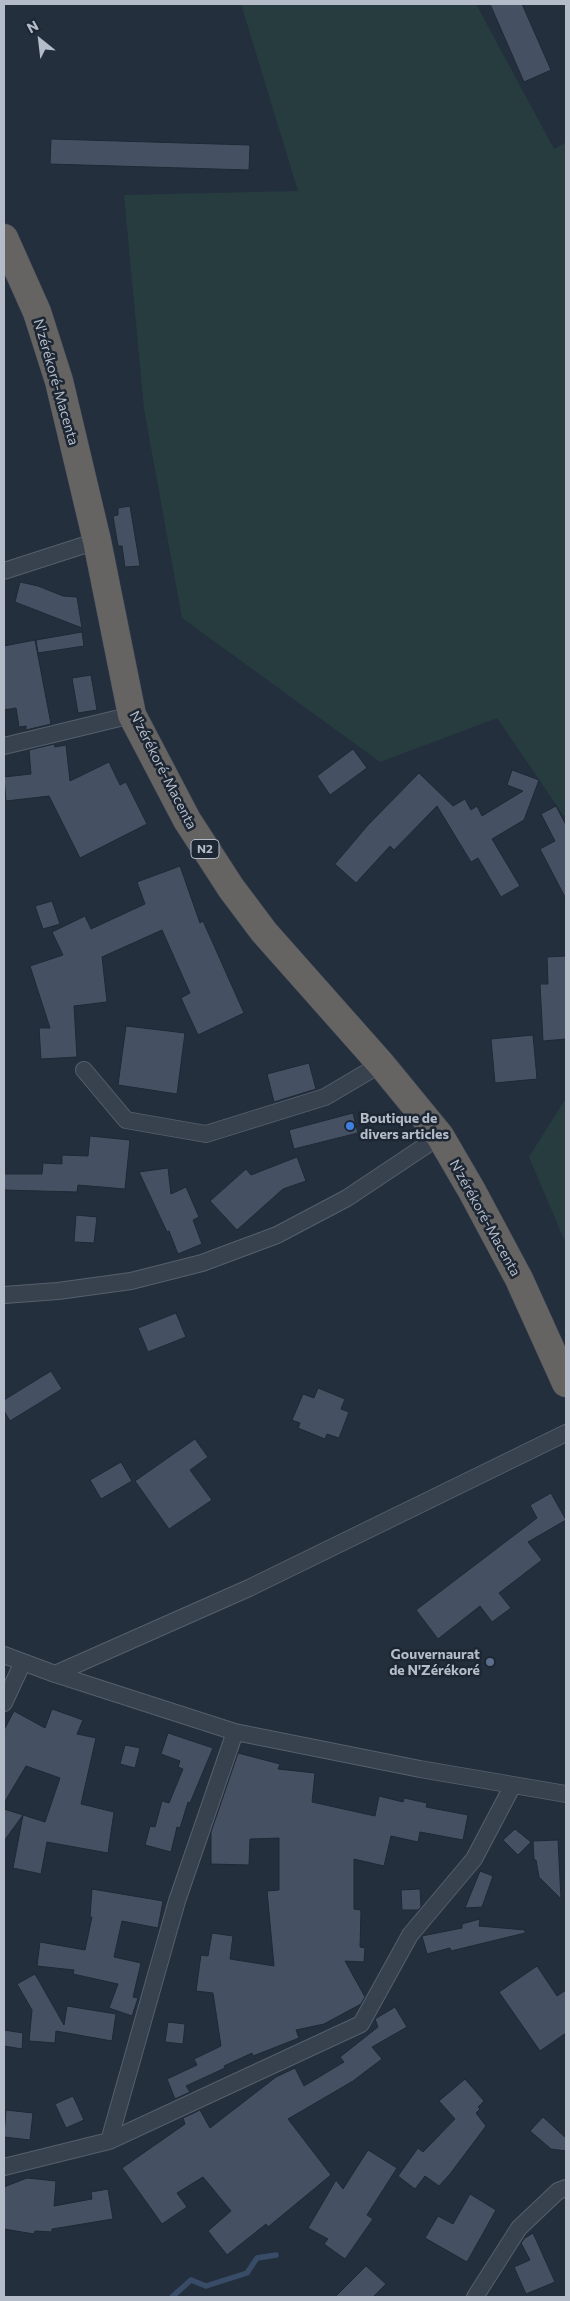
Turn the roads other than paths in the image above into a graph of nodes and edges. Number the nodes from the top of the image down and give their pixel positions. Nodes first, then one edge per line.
1 (4, 238) edge
2 (97, 541) junction
3 (4, 571) edge
4 (132, 715) junction
5 (4, 746) edge
6 (381, 1064) junction
7 (84, 1070) dead end
8 (440, 1136) junction
9 (4, 1296) edge
10 (566, 1383) edge
11 (566, 1433) edge
12 (4, 1655) edge
13 (23, 1662) junction
14 (55, 1674) junction
15 (4, 1703) edge
16 (235, 1732) junction
17 (513, 1785) junction
18 (566, 1794) edge
19 (109, 2141) junction
20 (4, 2167) edge
21 (566, 2188) edge
22 (475, 2297) edge

1 - 2 highway, N'zérékoré-Macenta / N2
2 - 3 street
2 - 4 highway, N'zérékoré-Macenta / N2
4 - 5 street
4 - 6 highway, N'zérékoré-Macenta / N2
6 - 7 street
6 - 8 highway, N'zérékoré-Macenta / N2
8 - 9 street
8 - 10 highway, N'zérékoré-Macenta / N2
11 - 14 street
12 - 13 street
13 - 14 street
13 - 15 street
14 - 16 street
16 - 17 street
16 - 19 street
17 - 18 street
17 - 19 street
19 - 20 street
21 - 22 street

